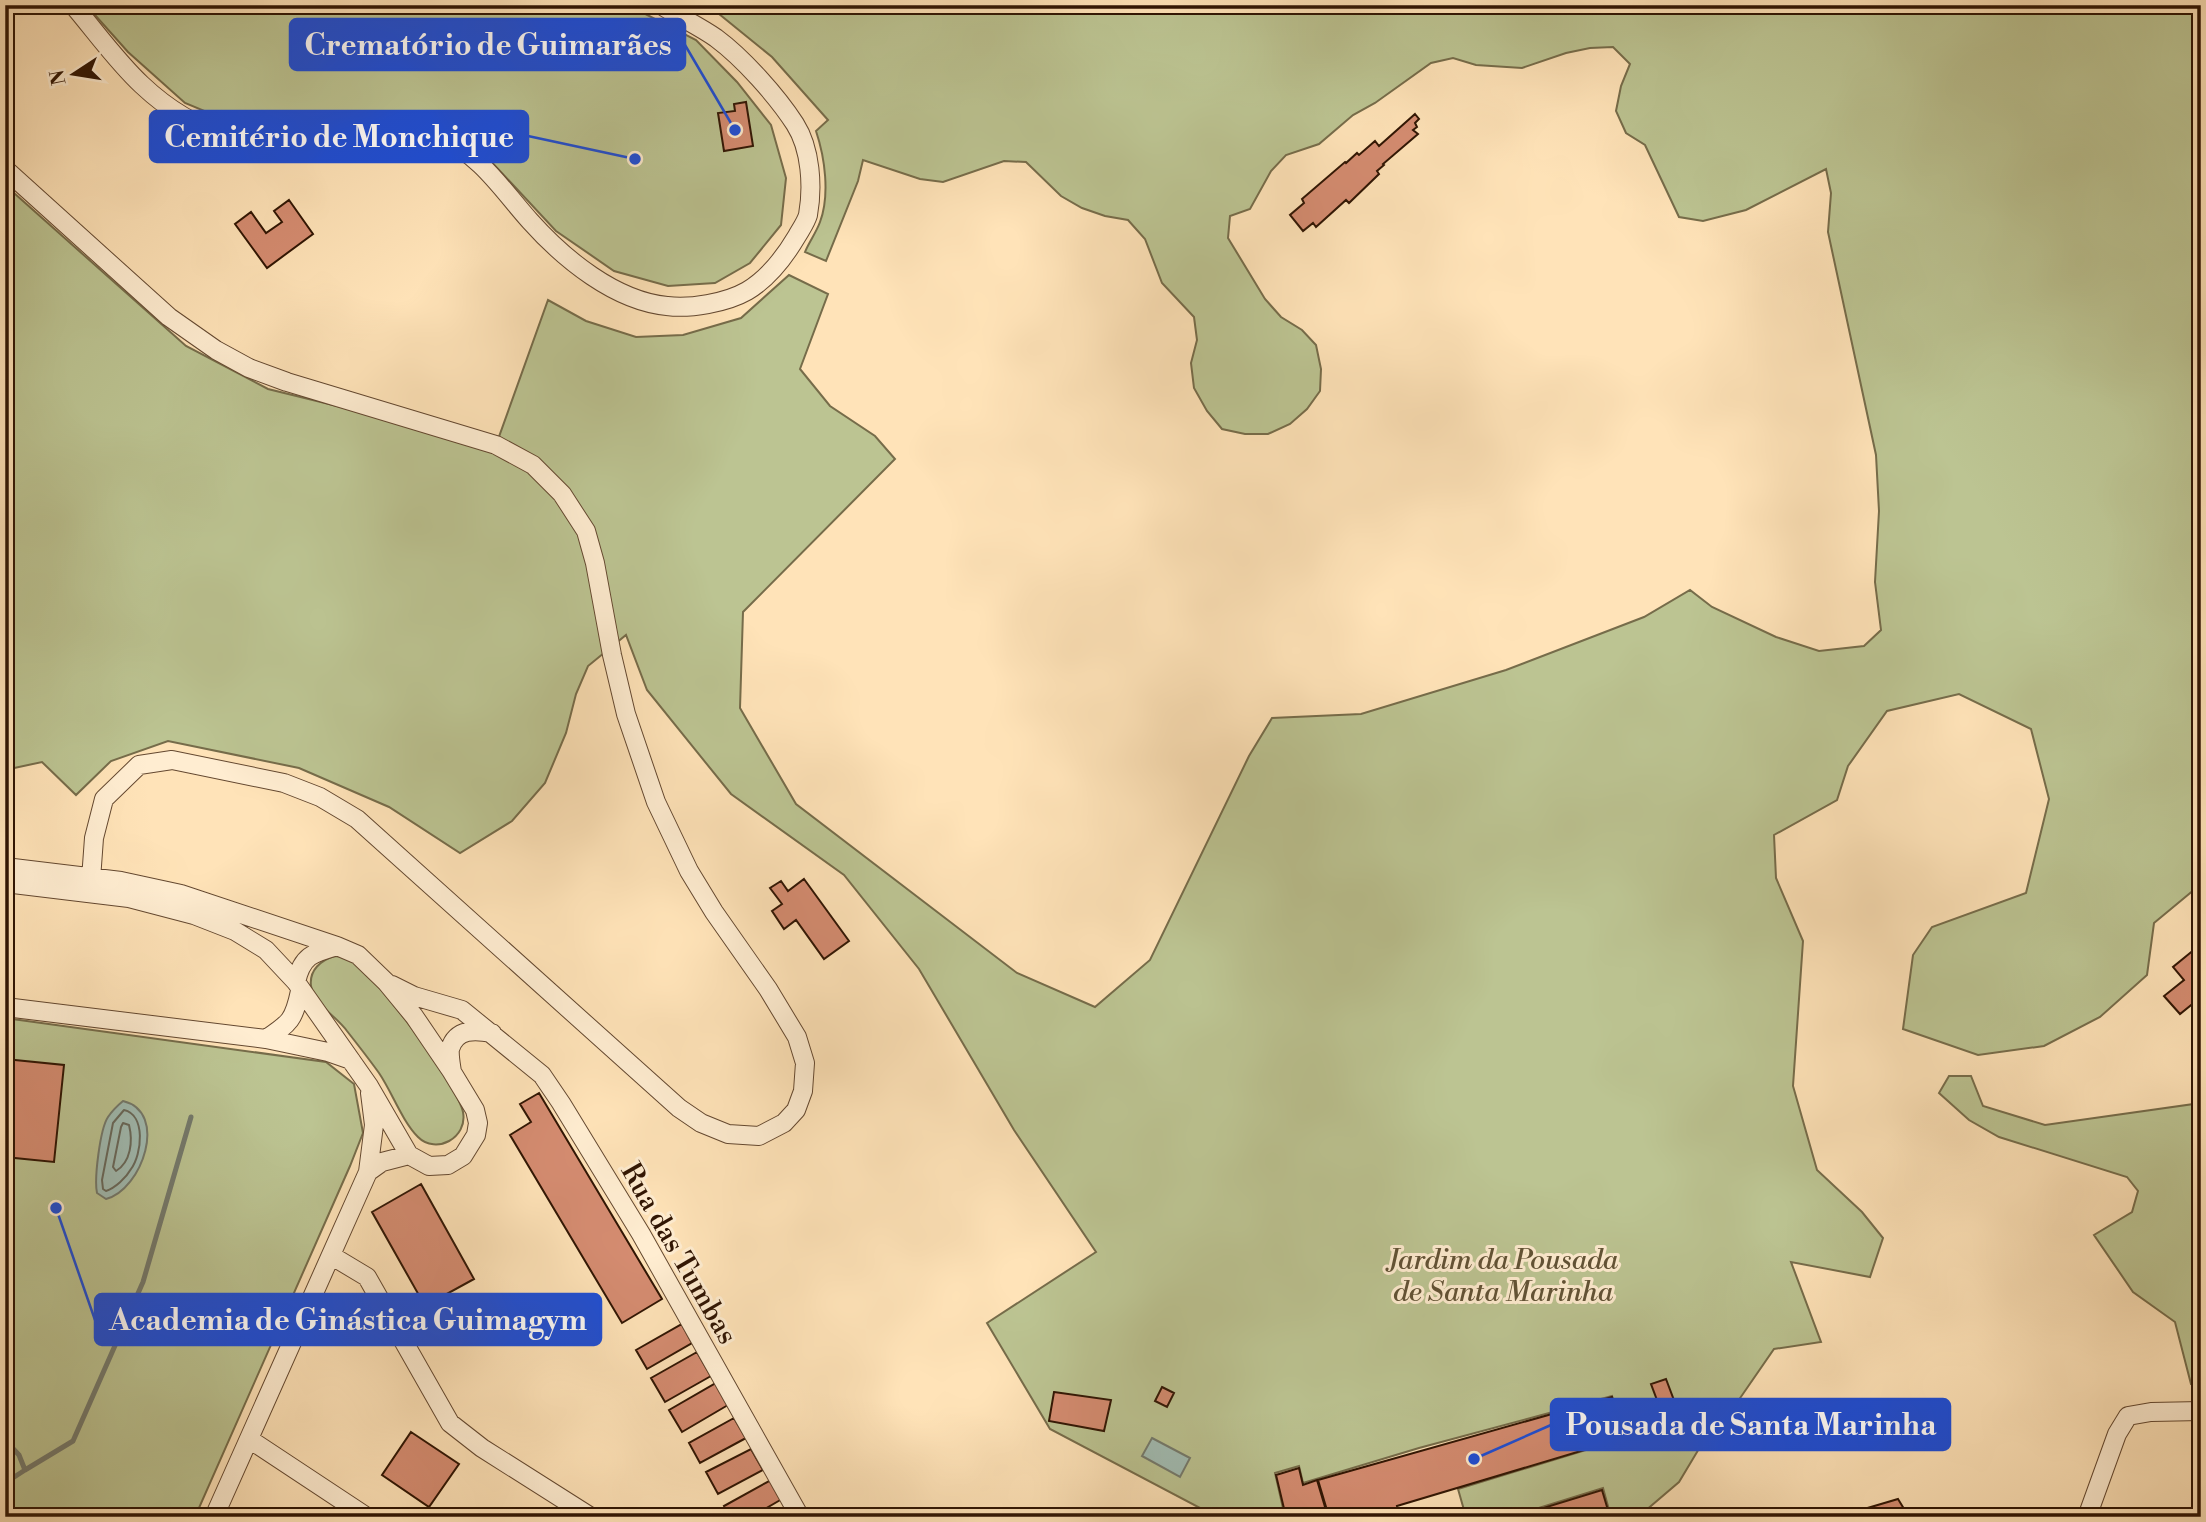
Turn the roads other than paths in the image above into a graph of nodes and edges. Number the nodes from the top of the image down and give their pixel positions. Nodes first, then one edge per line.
1 (73, 5) edge
2 (660, 5) edge
3 (5, 169) edge
4 (5, 867) edge
5 (5, 883) edge
6 (91, 885) junction
7 (337, 946) junction
8 (386, 982) junction
9 (298, 987) junction
10 (5, 1007) edge
11 (493, 1033) junction
12 (266, 1039) junction
13 (351, 1060) junction
14 (452, 1072) junction
15 (369, 1086) junction
16 (409, 1154) junction
17 (368, 1172) junction
18 (332, 1256) junction
19 (2201, 1412) edge
20 (249, 1439) junction
21 (214, 1517) edge
22 (367, 1517) edge
23 (591, 1517) edge
24 (800, 1517) edge
25 (2087, 1517) edge

1 - 2 street
3 - 6 street
4 - 6 street
5 - 6 street
6 - 7 street
6 - 9 street
7 - 8 street
7 - 9 street
8 - 11 street, Rua das Tumbas
8 - 14 street
9 - 12 street
9 - 13 street
10 - 12 street
11 - 14 street
11 - 24 street, Rua das Tumbas
12 - 13 street
13 - 15 street
14 - 16 street
15 - 16 street
15 - 17 street
16 - 17 street
17 - 18 street
18 - 20 street
18 - 23 street
19 - 25 street
20 - 21 street
20 - 22 street

